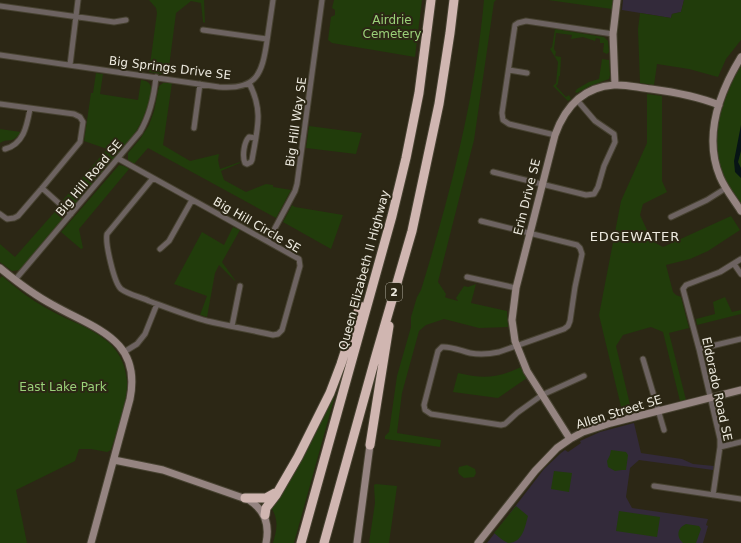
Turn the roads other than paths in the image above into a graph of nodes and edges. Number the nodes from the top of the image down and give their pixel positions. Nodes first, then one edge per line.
1 (78, 0) edge
2 (273, 0) edge
3 (322, 0) edge
4 (431, 0) edge
5 (454, 0) edge
6 (617, 0) edge
7 (0, 6) edge
8 (76, 17) junction
9 (126, 20) dead end
10 (203, 30) dead end
11 (613, 34) junction
12 (267, 39) junction
13 (0, 55) edge
14 (741, 57) edge
15 (70, 65) junction
16 (509, 70) junction
17 (527, 73) dead end
18 (156, 77) junction
19 (249, 83) junction
20 (200, 84) junction
21 (615, 85) junction
22 (577, 100) junction
23 (0, 104) edge
24 (719, 105) junction
25 (30, 109) junction
26 (194, 128) dead end
27 (555, 135) junction
28 (255, 138) junction
29 (6, 149) dead end
30 (119, 159) junction
31 (493, 172) dead end
32 (152, 178) junction
33 (542, 184) junction
34 (42, 188) junction
35 (726, 188) junction
36 (192, 200) junction
37 (741, 211) edge
38 (0, 214) edge
39 (71, 214) junction
40 (671, 217) dead end
41 (481, 221) dead end
42 (530, 233) junction
43 (268, 241) junction
44 (160, 249) dead end
45 (741, 259) edge
46 (734, 264) junction
47 (377, 266) junction
48 (0, 268) edge
49 (741, 274) edge
50 (467, 277) dead end
51 (15, 280) junction
52 (240, 286) dead end
53 (396, 288) junction
54 (516, 288) junction
55 (157, 304) junction
56 (232, 326) junction
57 (741, 339) edge
58 (517, 346) junction
59 (699, 349) junction
60 (124, 352) junction
61 (643, 359) dead end
62 (584, 376) dead end
63 (741, 390) edge
64 (542, 395) junction
65 (711, 398) junction
66 (657, 411) junction
67 (664, 430) dead end
68 (570, 439) junction
69 (741, 442) edge
70 (370, 445) joint
71 (720, 447) junction
72 (114, 460) junction
73 (282, 485) junction
74 (654, 486) dead end
75 (713, 495) junction
76 (245, 498) junction
77 (741, 499) edge
78 (265, 515) junction
79 (91, 543) edge
80 (266, 543) edge
81 (301, 543) edge
82 (324, 543) edge
83 (357, 543) edge
84 (478, 543) edge

1 - 8 street
2 - 12 street
3 - 43 street, Big Hill Way SE
4 - 47 highway, Queen Elizabeth II Highway / 2
5 - 53 highway, 2
6 - 11 street
7 - 8 street
8 - 9 street
8 - 15 street
10 - 12 street
11 - 16 street
11 - 21 street
12 - 19 street
13 - 15 street, Big Springs Drive SE
14 - 24 street
15 - 18 street, Big Springs Drive SE
16 - 17 street
16 - 27 street
18 - 20 street, Big Springs Drive SE
18 - 30 street, Big Hill Road SE
19 - 20 street, Big Springs Drive SE
19 - 28 street
20 - 26 street
21 - 22 street, Erin Drive SE
21 - 24 street, Erin Drive SE
22 - 27 street, Erin Drive SE
22 - 33 street
23 - 25 street
24 - 35 street
25 - 29 street
25 - 34 street
27 - 33 street, Erin Drive SE
28 - 28 street
30 - 32 street, Big Hill Circle SE
30 - 39 street, Big Hill Road SE
31 - 33 street
32 - 36 street, Big Hill Circle SE
32 - 55 street, Big Hill Circle SE
33 - 42 street, Erin Drive SE
34 - 38 street
34 - 39 street
35 - 37 street
35 - 40 street
36 - 43 street, Big Hill Circle SE
36 - 44 street
39 - 51 street, Big Hill Road SE
41 - 42 street
42 - 54 street, Erin Drive SE
42 - 58 street
43 - 56 street, Big Hill Circle SE
45 - 46 street, Eldorado Road SE
46 - 49 street
46 - 59 street, Eldorado Road SE
47 - 73 highway
47 - 81 highway, Queen Elizabeth II Highway / 2
48 - 51 street
50 - 54 street
51 - 60 street
52 - 56 street
53 - 70 highway
53 - 82 highway, 2
54 - 58 street, Erin Drive SE
55 - 56 street, Big Hill Circle SE
55 - 60 street
57 - 59 street
58 - 64 street, Erin Drive SE
58 - 64 street
59 - 65 street, Eldorado Road SE
60 - 72 street
61 - 66 street
62 - 64 street
63 - 65 street, Allen Street SE
64 - 68 street, Erin Drive SE
65 - 66 street, Allen Street SE
65 - 71 street, Eldorado Road SE
66 - 67 street
66 - 68 street, Allen Street SE
68 - 84 street, Allen Street SE
69 - 71 street
70 - 83 street
71 - 75 street, Eldorado Road SE
72 - 76 street
72 - 79 street
73 - 76 highway
73 - 78 highway
74 - 75 street
75 - 77 street
76 - 78 street
78 - 80 street

